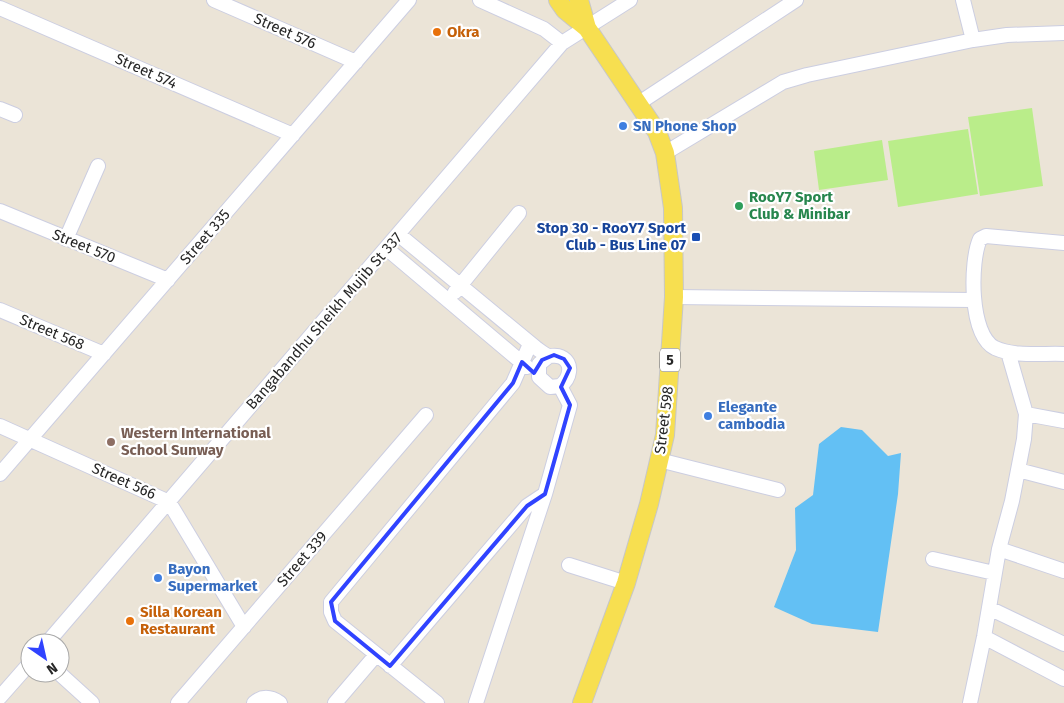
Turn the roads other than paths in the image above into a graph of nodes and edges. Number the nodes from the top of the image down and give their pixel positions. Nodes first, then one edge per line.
1 (214, 0) edge
2 (409, 0) edge
3 (480, 0) edge
4 (558, 0) edge
5 (579, 0) edge
6 (630, 0) edge
7 (796, 0) edge
8 (963, 0) edge
9 (0, 8) edge
10 (587, 28) junction
11 (1064, 34) edge
12 (973, 40) junction
13 (562, 43) junction
14 (356, 62) junction
15 (639, 102) junction
16 (0, 108) edge
17 (15, 115) dead end
18 (292, 135) junction
19 (665, 153) junction
20 (98, 166) dead end
21 (0, 211) edge
22 (519, 213) dead end
23 (398, 234) junction
24 (66, 239) junction
25 (1064, 243) edge
26 (386, 248) junction
27 (168, 280) junction
28 (460, 286) junction
29 (674, 297) junction
30 (448, 300) junction
31 (974, 300) junction
32 (0, 310) edge
33 (530, 344) junction
34 (1008, 352) junction
35 (104, 354) junction
36 (1064, 354) edge
37 (549, 356) junction
38 (522, 362) junction
39 (539, 377) junction
40 (560, 386) junction
41 (1026, 414) junction
42 (426, 415) dead end
43 (1064, 421) edge
44 (0, 426) edge
45 (30, 439) junction
46 (659, 460) junction
47 (1018, 470) junction
48 (0, 474) edge
49 (1064, 482) edge
50 (778, 490) dead end
51 (545, 494) junction
52 (169, 502) junction
53 (999, 549) junction
54 (933, 559) dead end
55 (569, 565) dead end
56 (1064, 571) edge
57 (994, 573) junction
58 (626, 583) junction
59 (989, 608) junction
60 (244, 627) junction
61 (56, 633) edge
62 (984, 637) junction
63 (1064, 644) edge
64 (376, 655) junction
65 (390, 666) junction
66 (20, 674) edge
67 (1064, 679) edge
68 (70, 683) edge
69 (0, 698) edge
70 (6, 703) edge
71 (92, 703) edge
72 (178, 703) edge
73 (254, 703) edge
74 (280, 703) edge
75 (335, 703) edge
76 (438, 703) edge
77 (476, 703) edge
78 (584, 703) edge
79 (970, 703) edge

1 - 14 street, Street 576
2 - 14 street, Street 335
3 - 13 street
4 - 10 main road, Street 598 / 5
5 - 10 main road, Street 598 / 5
6 - 10 street, Bangabandhu Sheikh Mujib St 337
7 - 15 street
8 - 12 street
9 - 18 street, Street 574
10 - 13 street, Bangabandhu Sheikh Mujib St 337
10 - 15 main road, Street 598 / 5
11 - 12 street
12 - 19 street
13 - 23 street, Bangabandhu Sheikh Mujib St 337
14 - 18 street, Street 335
15 - 19 main road, Street 598 / 5
16 - 17 street
18 - 27 street, Street 335
19 - 29 main road, Street 598 / 5
20 - 24 street
21 - 24 street, Street 570
22 - 28 street
23 - 26 street, Bangabandhu Sheikh Mujib St 337
23 - 28 street
24 - 27 street, Street 570
25 - 31 street
26 - 30 street
26 - 52 street, Bangabandhu Sheikh Mujib St 337
27 - 35 street, Street 335
28 - 30 street
28 - 33 street
29 - 31 street
29 - 46 main road, Street 598 / 5
30 - 38 street
31 - 34 street
32 - 35 street, Street 568
33 - 37 street
33 - 38 street
34 - 36 street
34 - 41 street
35 - 45 street, Street 335
37 - 39 street
37 - 40 street
38 - 39 street
38 - 64 street
39 - 40 street
40 - 51 street
41 - 43 street
41 - 47 street
42 - 60 street, Street 339
44 - 45 street, Street 566
45 - 48 street, Street 335
45 - 52 street, Street 566
46 - 50 street
46 - 58 main road, Street 598 / 5
47 - 49 street
47 - 53 street
51 - 65 street
51 - 77 street
52 - 60 street, Street 566
52 - 61 street, Bangabandhu Sheikh Mujib St 337
53 - 56 street
53 - 57 street
54 - 57 street
55 - 58 street
57 - 59 street
58 - 78 main road, Street 598 / 5
59 - 62 street
59 - 63 street
60 - 72 street, Street 339
62 - 67 street
62 - 79 street
64 - 65 street
64 - 75 street
65 - 76 street
66 - 69 street
68 - 71 street
69 - 70 street
73 - 74 street

